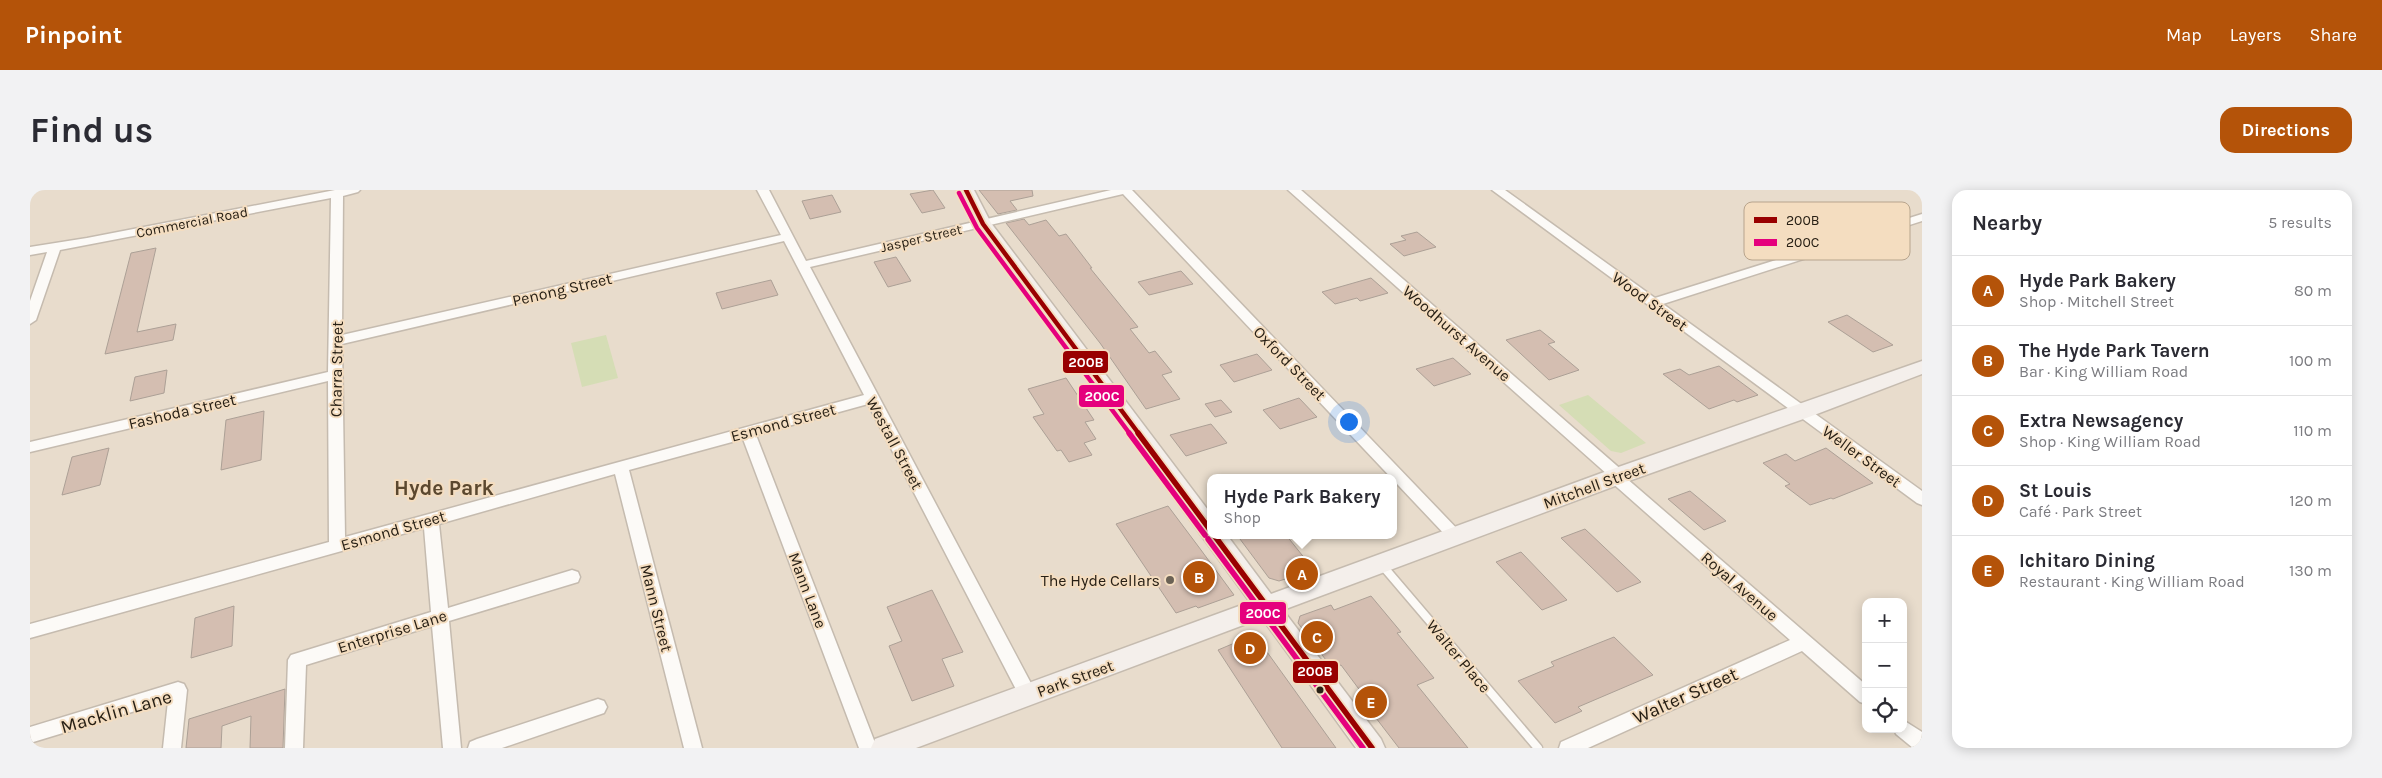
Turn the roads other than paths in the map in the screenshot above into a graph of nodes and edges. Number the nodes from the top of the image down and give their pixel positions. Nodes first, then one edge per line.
1 (354, 190) edge
2 (763, 190) edge
3 (966, 190) edge
4 (1125, 190) edge
5 (1294, 190) edge
6 (1498, 190) edge
7 (337, 193) junction
8 (308, 194) edge
9 (1922, 217) edge
10 (1910, 221) edge
11 (983, 224) junction
12 (787, 237) junction
13 (55, 246) junction
14 (30, 251) edge
15 (1789, 260) edge
16 (803, 265) junction
17 (1653, 304) junction
18 (30, 320) edge
19 (336, 341) junction
20 (1922, 367) edge
21 (335, 375) junction
22 (871, 398) junction
23 (1802, 412) junction
24 (748, 432) junction
25 (30, 446) edge
26 (621, 467) junction
27 (1397, 474) edge
28 (1397, 474) edge
29 (1617, 476) junction
30 (1922, 499) edge
31 (431, 520) junction
32 (1207, 526) edge
33 (1456, 536) junction
34 (1217, 539) edge
35 (337, 546) junction
36 (1380, 563) junction
37 (572, 577) dead end
38 (1267, 607) junction
39 (440, 617) junction
40 (30, 631) edge
41 (1803, 642) junction
42 (1862, 693) edge
43 (1028, 695) junction
44 (598, 707) dead end
45 (1907, 731) edge
46 (30, 735) edge
47 (1922, 744) edge
48 (172, 748) edge
49 (294, 748) edge
50 (452, 748) edge
51 (477, 748) edge
52 (693, 748) edge
53 (868, 748) edge
54 (884, 748) edge
55 (1372, 748) edge
56 (1538, 748) edge
57 (1568, 748) edge

1 - 7 street, Commercial Road
2 - 12 street, Westall Street
3 - 11 street
4 - 11 street, Jasper Street
4 - 27 street, Oxford Street
5 - 29 street, Woodhurst Avenue
6 - 17 street, Wood Street
7 - 8 street, Commercial Road
7 - 19 street, Charra Street
8 - 13 street, Commercial Road
9 - 10 street
11 - 16 street, Jasper Street
11 - 32 street
12 - 16 street, Westall Street
12 - 19 street, Penong Street
13 - 14 street, Commercial Road
13 - 18 street
15 - 17 street
16 - 22 street, Westall Street
17 - 23 street, Wood Street
19 - 21 street, Charra Street
20 - 23 street, Mitchell Street
21 - 25 street, Fashoda Street
21 - 35 street, Charra Street
22 - 24 street, Esmond Street
22 - 43 street, Westall Street
23 - 29 street, Mitchell Street
23 - 30 street, Weller Street
24 - 26 street, Esmond Street
24 - 53 street, Mann Lane
26 - 31 street, Esmond Street
26 - 52 street, Mann Street
28 - 33 street, Oxford Street
29 - 33 street, Mitchell Street
29 - 41 street, Royal Avenue
31 - 35 street, Esmond Street
31 - 39 street
33 - 36 street, Mitchell Street
34 - 38 street
35 - 40 street, Esmond Street
36 - 38 street, Mitchell Street
36 - 56 lane, Walter Place
37 - 39 street, Enterprise Lane
38 - 43 street, Park Street
38 - 55 street
39 - 49 street, Enterprise Lane
39 - 50 street
41 - 42 street, Royal Avenue
41 - 57 street, Walter Street
43 - 54 street, Park Street
44 - 51 street
45 - 47 street
46 - 48 street, Macklin Lane

